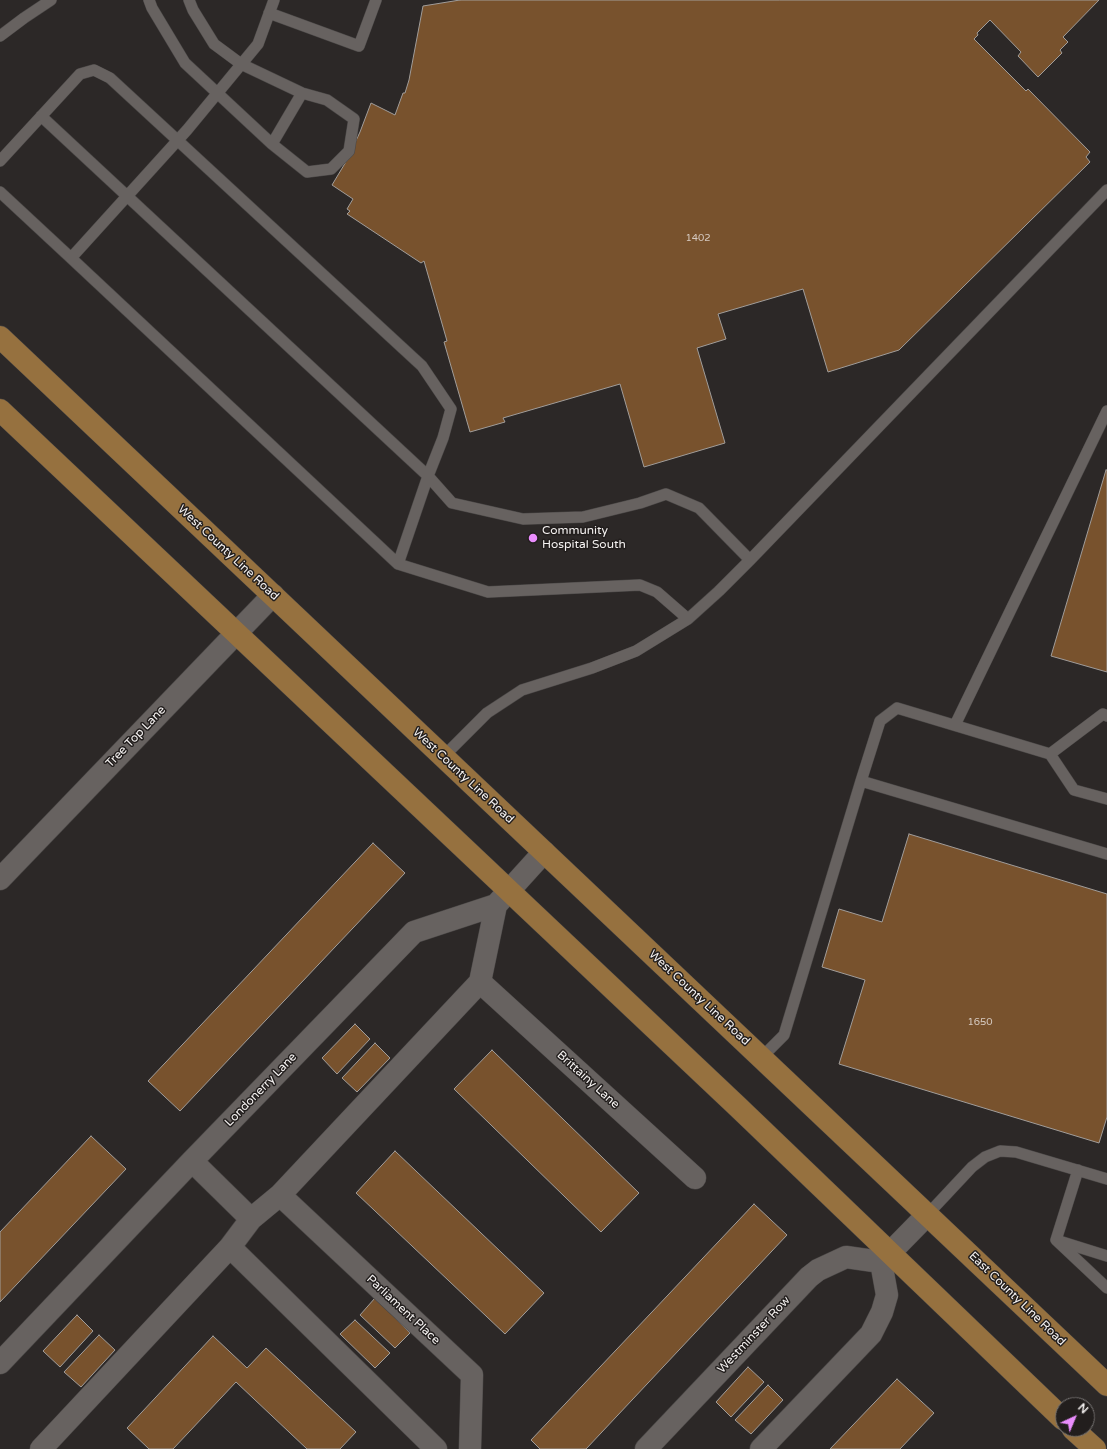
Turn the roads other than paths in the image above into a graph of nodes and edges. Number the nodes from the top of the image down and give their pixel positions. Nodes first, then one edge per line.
1 (51, 0) edge
2 (149, 0) edge
3 (189, 0) edge
4 (274, 0) edge
5 (376, 0) edge
6 (270, 13) junction
7 (0, 36) edge
8 (241, 64) junction
9 (217, 93) junction
10 (302, 93) junction
11 (41, 116) junction
12 (178, 141) junction
13 (272, 144) junction
14 (0, 161) edge
15 (1107, 190) edge
16 (0, 192) edge
17 (127, 197) junction
18 (71, 258) junction
19 (0, 337) edge
20 (0, 410) edge
21 (1107, 411) edge
22 (428, 476) junction
23 (750, 560) junction
24 (398, 564) junction
25 (273, 595) junction
26 (688, 619) junction
27 (236, 634) junction
28 (1107, 716) edge
29 (955, 725) junction
30 (1050, 754) junction
31 (443, 757) junction
32 (861, 781) junction
33 (1107, 799) edge
34 (544, 852) junction
35 (1107, 854) edge
36 (0, 879) edge
37 (502, 898) junction
38 (480, 982) junction
39 (762, 1057) junction
40 (192, 1161) junction
41 (1078, 1170) junction
42 (695, 1178) dead end
43 (1107, 1179) edge
44 (280, 1195) junction
45 (928, 1214) junction
46 (251, 1219) junction
47 (1056, 1240) junction
48 (230, 1247) junction
49 (1107, 1256) edge
50 (886, 1258) junction
51 (1107, 1288) edge
52 (0, 1363) edge
53 (1107, 1385) edge
54 (1055, 1412) edge
55 (1082, 1437) edge
56 (41, 1449) edge
57 (436, 1449) edge
58 (470, 1449) edge
59 (646, 1449) edge
60 (761, 1449) edge
61 (1095, 1449) edge

1 - 7 lane
2 - 9 lane
3 - 8 lane
4 - 6 lane
5 - 6 lane
6 - 8 lane
8 - 9 lane
8 - 10 lane
9 - 12 lane
9 - 13 lane
10 - 13 lane
10 - 13 lane
11 - 12 lane
11 - 14 lane
11 - 17 lane
12 - 17 lane
12 - 22 lane
15 - 23 lane
16 - 18 lane
17 - 18 lane
17 - 22 lane
18 - 24 lane
19 - 25 main road, West County Line Road
20 - 27 main road
21 - 29 lane
22 - 23 lane
22 - 24 lane
23 - 26 lane
24 - 26 lane
25 - 27 street, Tree Top Lane
25 - 31 main road, West County Line Road
26 - 31 lane
27 - 36 street, Tree Top Lane
27 - 37 main road
28 - 30 lane
29 - 30 lane
29 - 32 lane
30 - 33 lane
31 - 34 main road, West County Line Road
32 - 35 lane
32 - 39 lane
34 - 37 street, Londonerry Lane
34 - 39 main road, West County Line Road
37 - 38 street
37 - 40 street, Londonerry Lane
37 - 50 main road
38 - 42 street, Brittainy Lane
38 - 44 street
39 - 45 main road, West County Line Road
40 - 46 street
40 - 52 street, Londonerry Lane
41 - 43 lane
41 - 45 lane
41 - 47 lane
44 - 46 street
44 - 58 street, Parliament Place
45 - 50 street
45 - 53 main road, East County Line Road
46 - 48 street
47 - 49 lane
47 - 51 lane
48 - 56 street
48 - 57 street
50 - 54 main road
50 - 59 street, Westminster Row
50 - 60 street
55 - 61 main road

